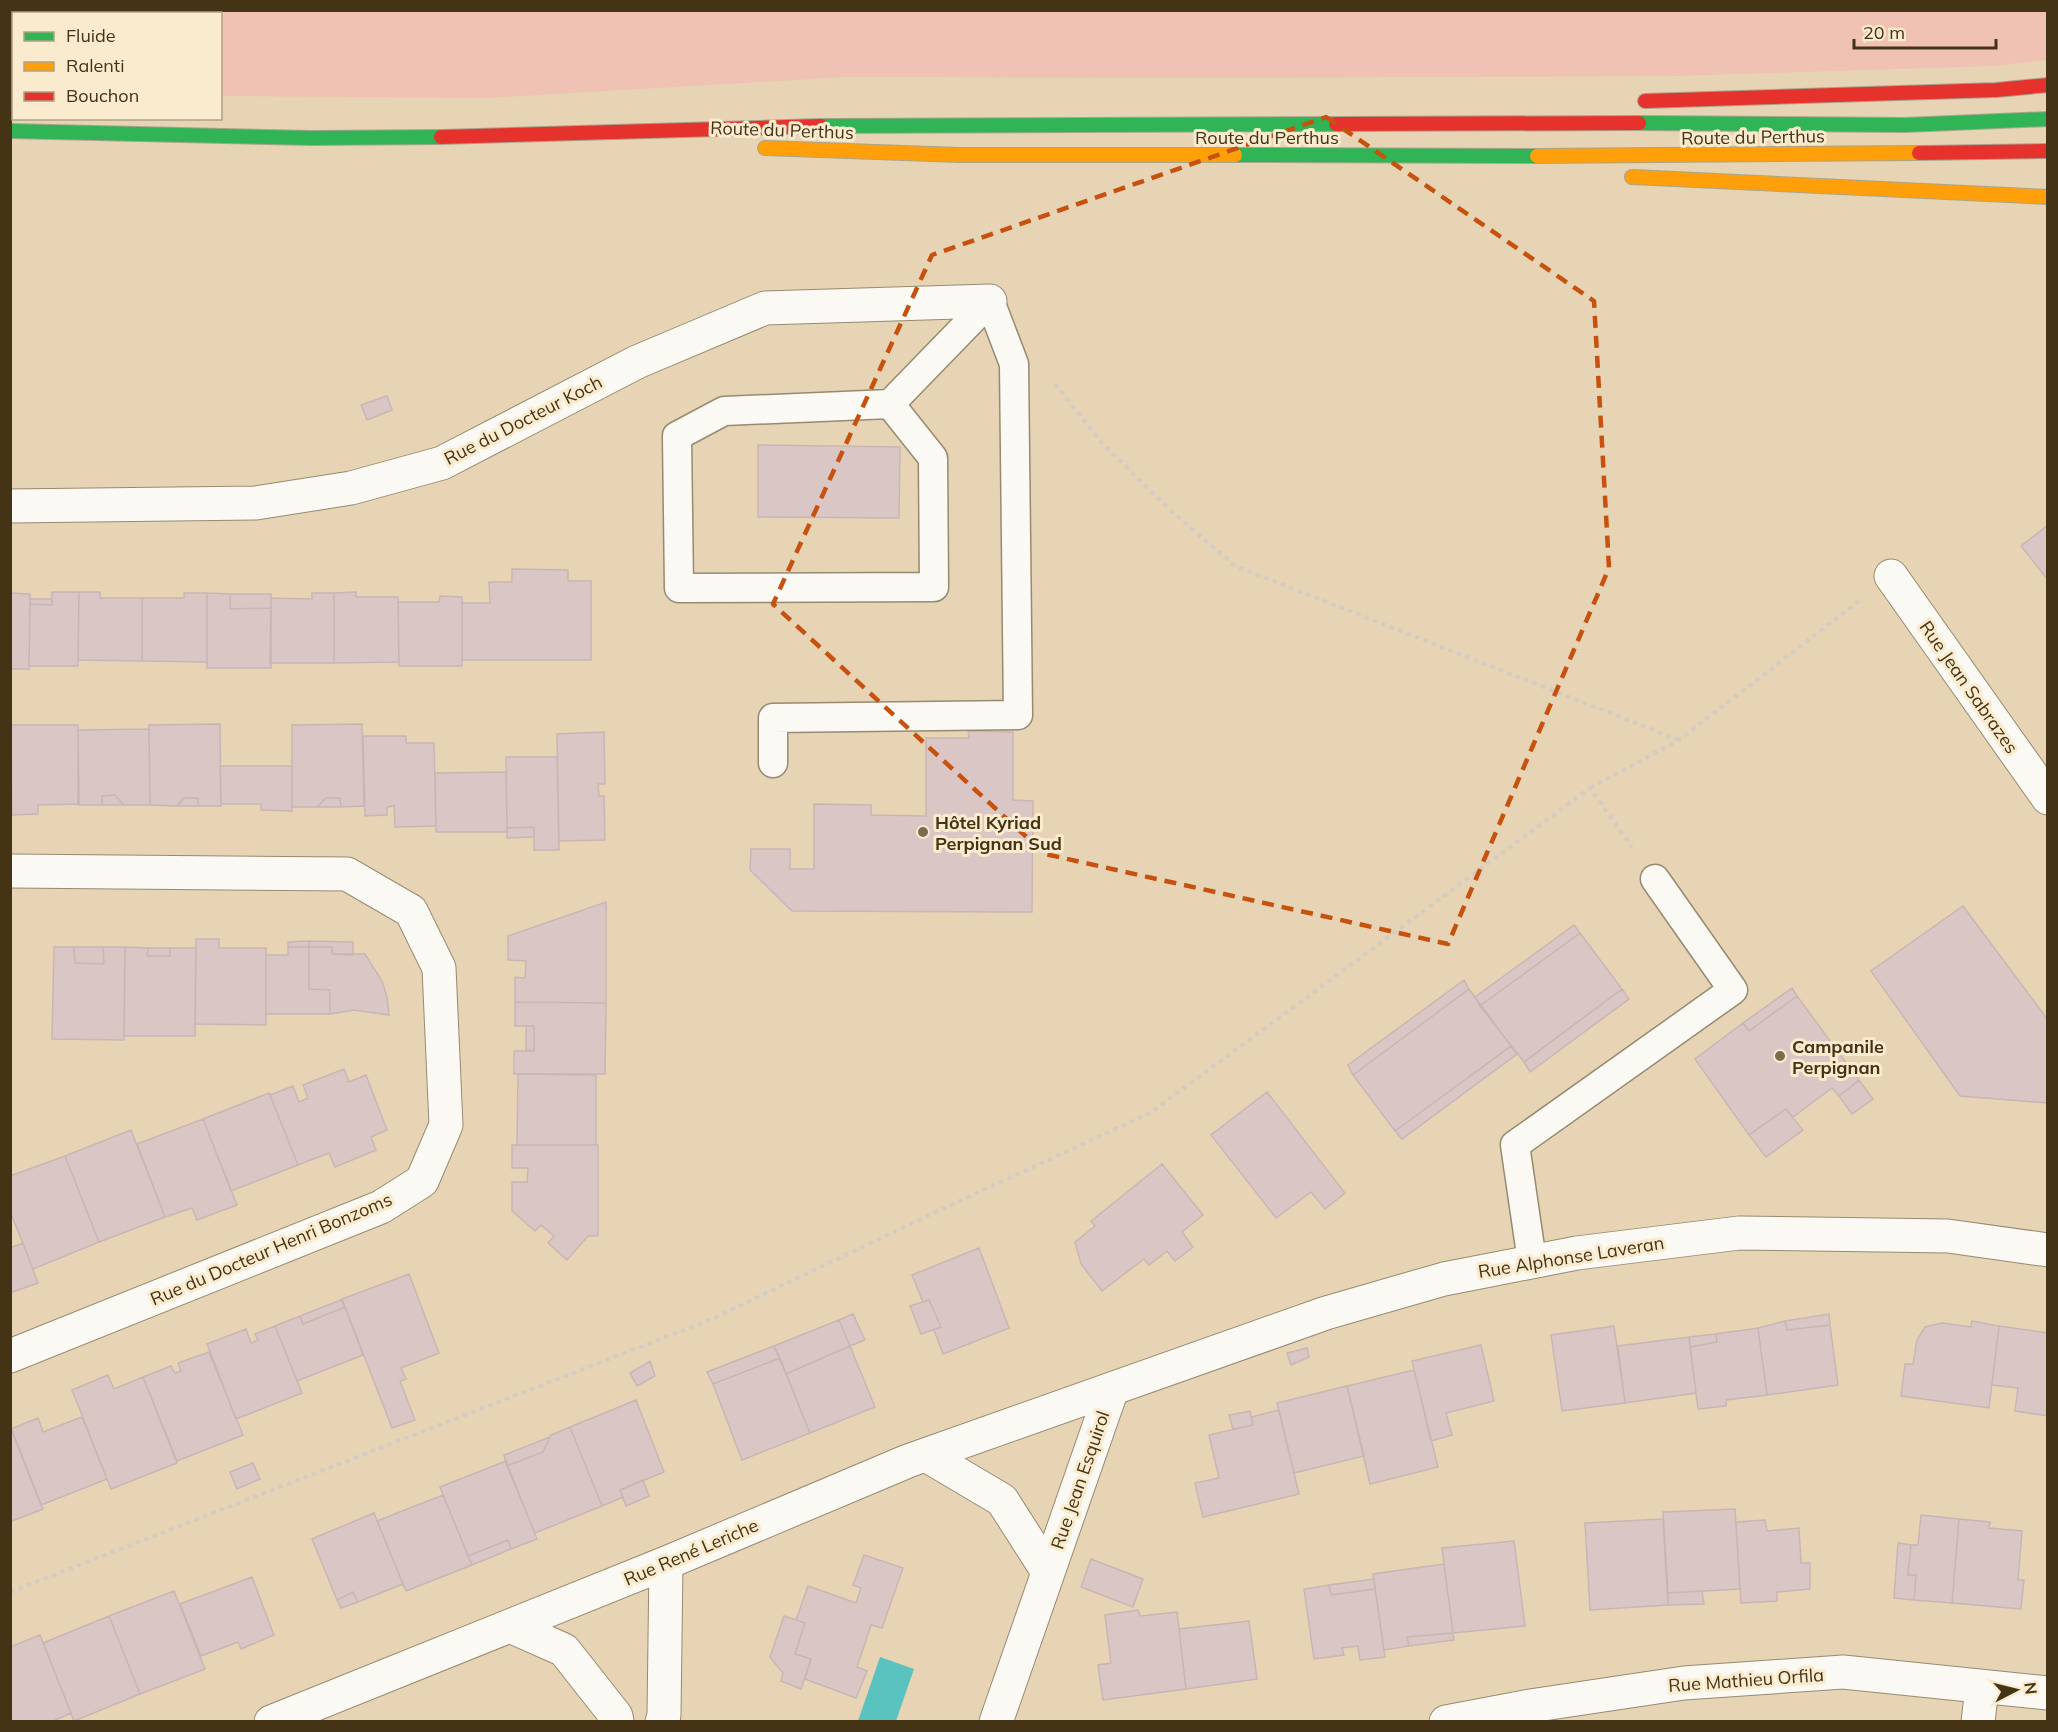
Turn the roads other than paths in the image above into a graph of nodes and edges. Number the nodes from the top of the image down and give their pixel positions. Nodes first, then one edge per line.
1 (2048, 85) edge
2 (1631, 101) dead end
3 (720, 115) dead end
4 (2048, 119) edge
5 (10, 131) edge
6 (488, 137) junction
7 (676, 144) dead end
8 (747, 147) dead end
9 (2048, 151) edge
10 (959, 155) junction
11 (1401, 170) dead end
12 (1616, 177) dead end
13 (2048, 197) edge
14 (990, 301) junction
15 (890, 404) junction
16 (10, 506) edge
17 (1891, 576) road end
18 (773, 763) dead end
19 (2048, 798) edge
20 (10, 871) edge
21 (1655, 879) road end
22 (2048, 1250) edge
23 (1532, 1261) junction
24 (10, 1356) edge
25 (1112, 1389) junction
26 (926, 1455) junction
27 (666, 1563) junction
28 (1048, 1572) junction
29 (510, 1626) junction
30 (1982, 1687) junction
31 (2048, 1693) edge
32 (271, 1722) edge
33 (618, 1722) edge
34 (662, 1722) edge
35 (996, 1722) edge
36 (1446, 1722) edge
37 (1978, 1722) edge

1 - 2 main road
3 - 6 main road
4 - 6 main road, Route du Perthus
5 - 6 main road, Route du Perthus
6 - 7 main road, Route du Perthus
8 - 10 main road, Route du Perthus
9 - 10 main road, Route du Perthus
10 - 11 main road
12 - 13 main road
14 - 15 lane
14 - 16 street, Rue du Docteur Koch
14 - 18 lane
15 - 15 lane
17 - 19 street, Rue Jean Sabrazes
20 - 24 street, Rue du Docteur Henri Bonzoms
21 - 23 lane
22 - 23 street, Rue Alphonse Laveran
23 - 25 street, Rue Alphonse Laveran
25 - 26 street, Rue René Leriche
25 - 28 street, Rue Jean Esquirol
26 - 27 street, Rue René Leriche
26 - 28 street, Rue Jean Esquirol
27 - 29 street, Rue René Leriche
27 - 34 street
28 - 35 street, Rue Jean Esquirol
29 - 32 street, Rue René Leriche
29 - 33 street
30 - 31 street, Rue Mathieu Orfila
30 - 36 street, Rue Mathieu Orfila
30 - 37 street

